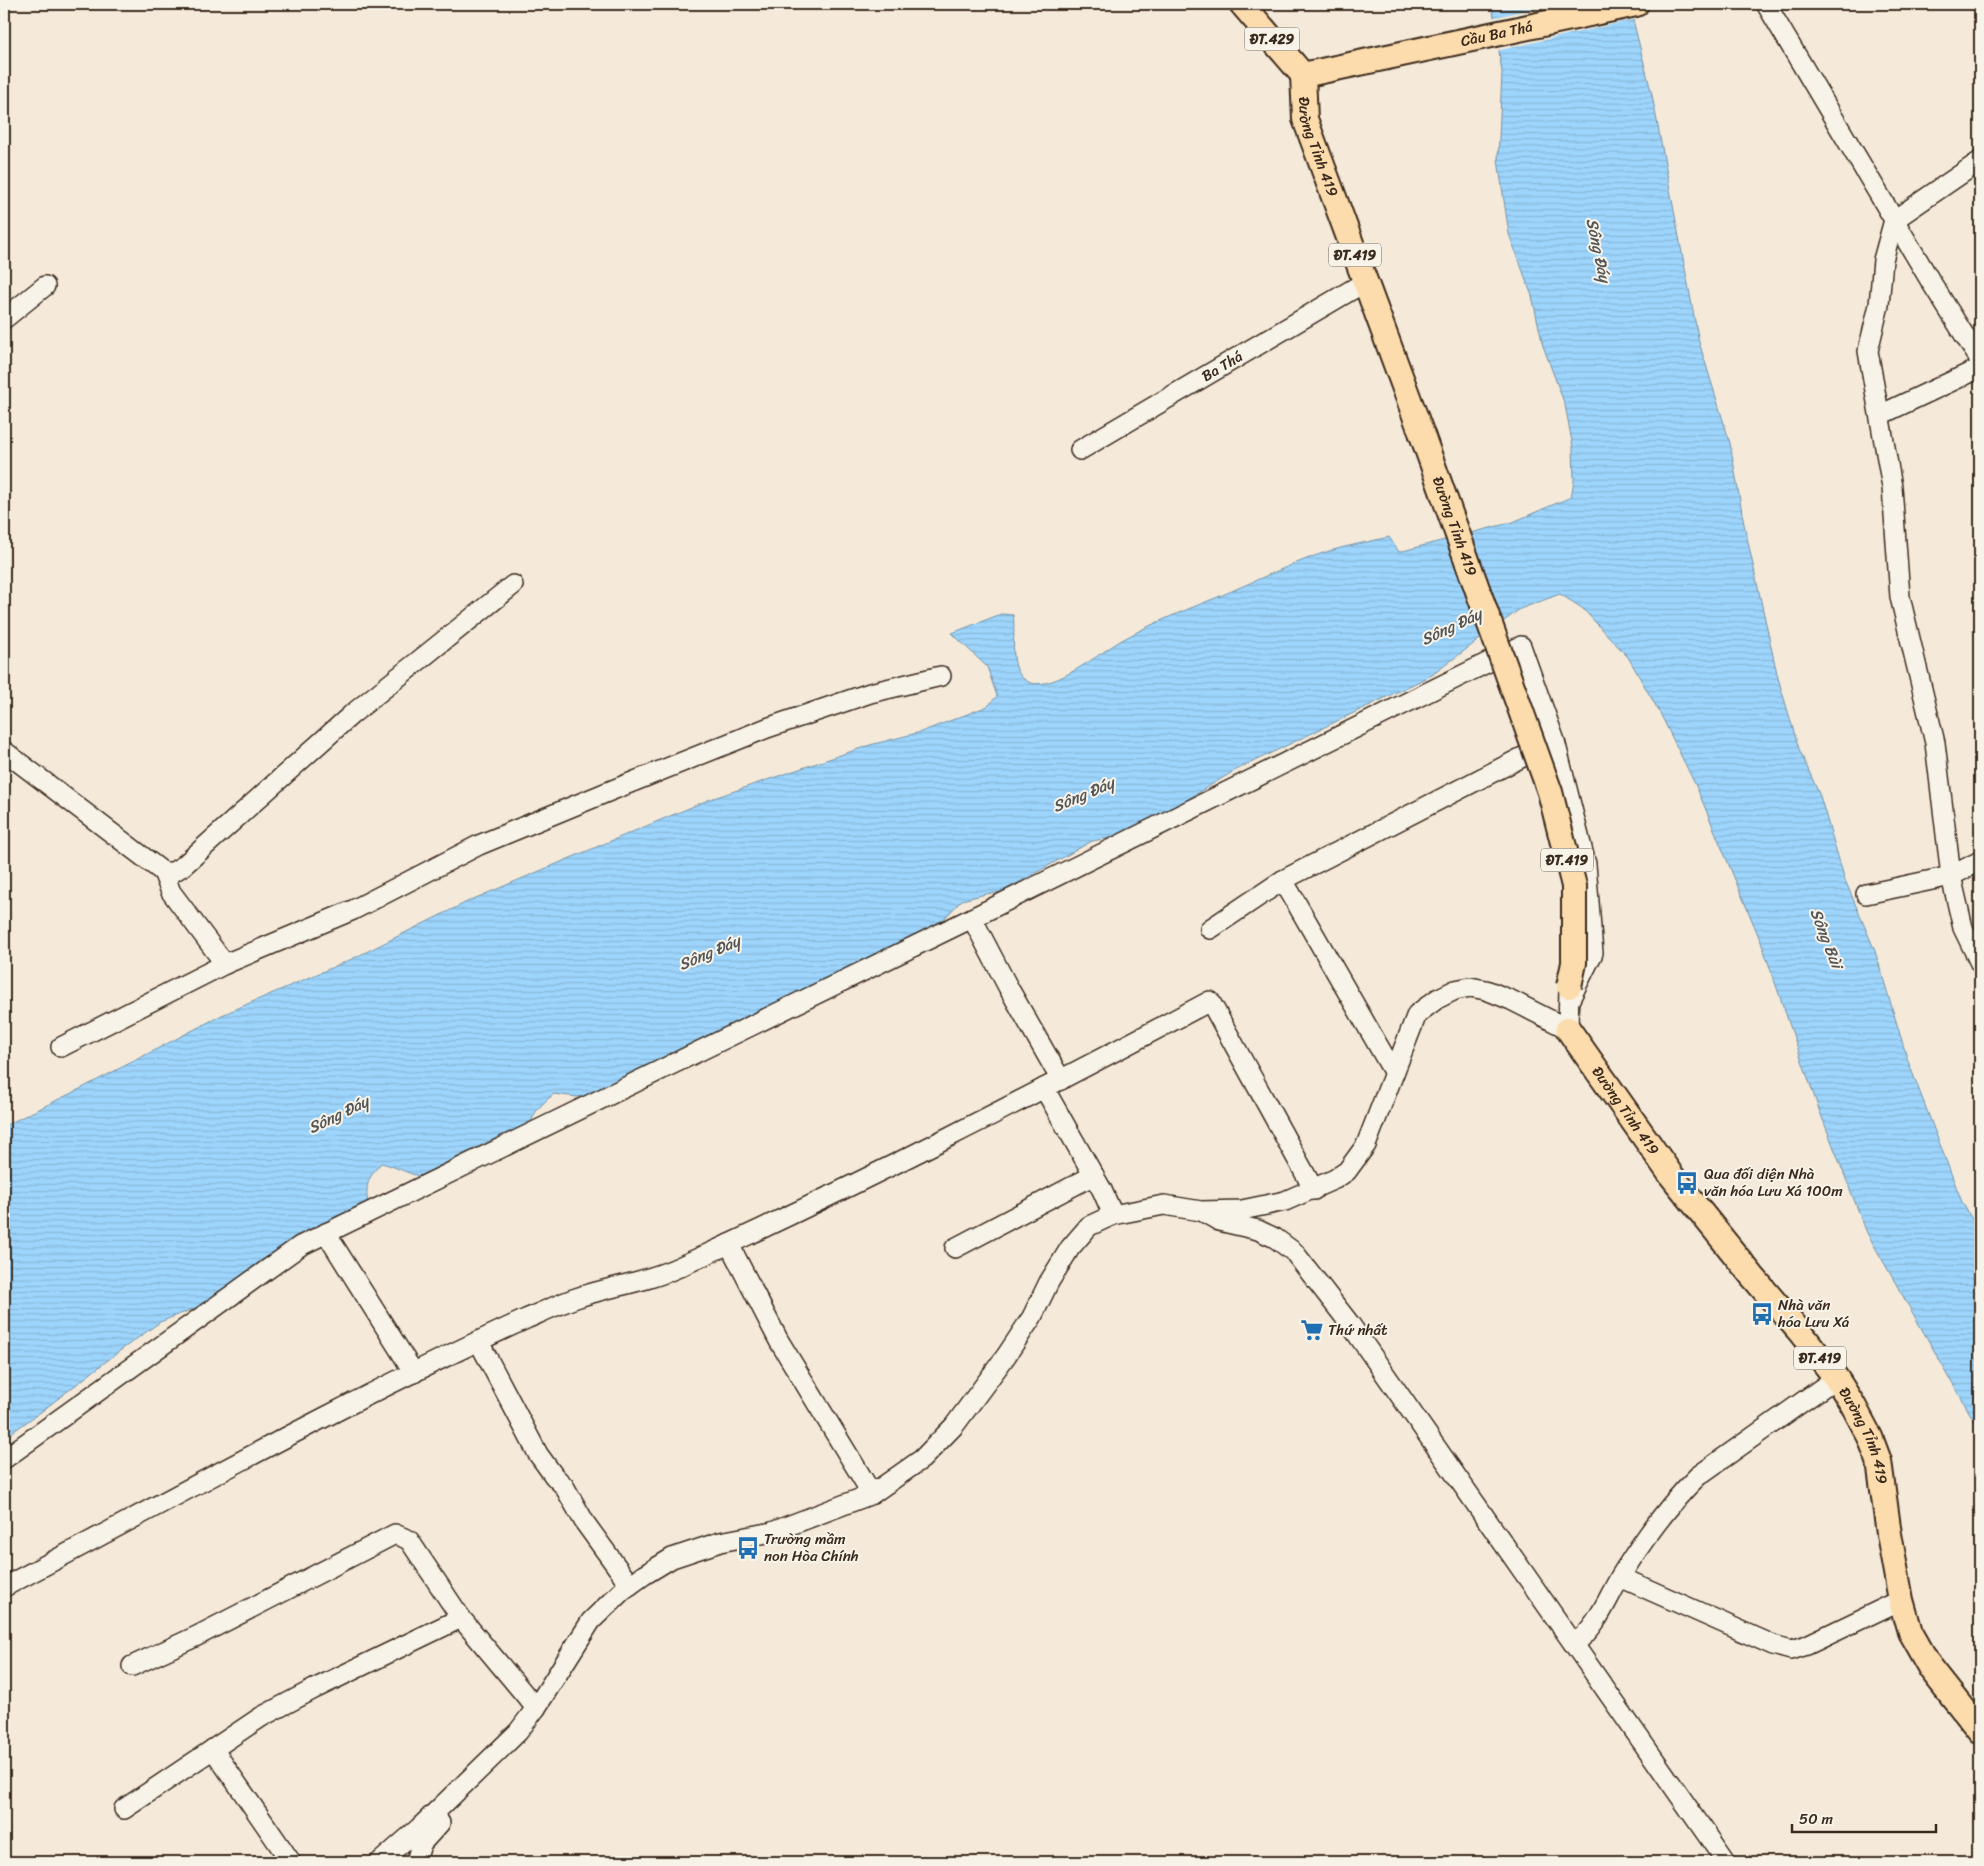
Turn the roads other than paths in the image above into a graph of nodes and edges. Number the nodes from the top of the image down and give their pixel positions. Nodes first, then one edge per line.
1 (1242, 4) edge
2 (1636, 4) edge
3 (1766, 4) edge
4 (1303, 74) junction
5 (1980, 161) edge
6 (1894, 220) junction
7 (1365, 282) junction
8 (45, 286) dead end
9 (4, 319) edge
10 (1980, 360) edge
11 (1980, 368) edge
12 (1880, 415) junction
13 (1080, 450) dead end
14 (513, 585) dead end
15 (941, 676) dead end
16 (1555, 741) junction
17 (4, 751) edge
18 (1980, 861) edge
19 (162, 872) junction
20 (1951, 876) junction
21 (1282, 880) junction
22 (1866, 894) dead end
23 (972, 918) junction
24 (1210, 929) dead end
25 (1980, 963) edge
26 (225, 964) junction
27 (1570, 992) junction
28 (1568, 1029) junction
29 (61, 1047) dead end
30 (1394, 1073) junction
31 (1061, 1080) junction
32 (1044, 1088) junction
33 (1094, 1175) junction
34 (1314, 1190) junction
35 (1201, 1211) junction
36 (1113, 1216) junction
37 (326, 1233) junction
38 (728, 1244) junction
39 (955, 1248) dead end
40 (479, 1342) junction
41 (414, 1373) junction
42 (1836, 1378) junction
43 (4, 1459) edge
44 (872, 1494) junction
45 (1620, 1577) junction
46 (630, 1585) junction
47 (4, 1587) edge
48 (1901, 1600) junction
49 (461, 1618) junction
50 (1574, 1644) junction
51 (132, 1666) dead end
52 (536, 1708) junction
53 (1980, 1731) edge
54 (213, 1749) junction
55 (458, 1790) junction
56 (124, 1809) dead end
57 (291, 1862) edge
58 (380, 1862) edge
59 (416, 1862) edge
60 (1726, 1862) edge

1 - 4 main road, ĐT.429
2 - 4 main road, Cầu Ba Thá
3 - 6 street
4 - 7 main road, Đường Tỉnh 419 / ĐT.419
5 - 6 street
6 - 10 street
6 - 12 street
7 - 13 street, Ba Thá
7 - 27 main road, Đường Tỉnh 419 / ĐT.419, bridge
8 - 9 street
11 - 12 street
12 - 20 street
14 - 19 street
15 - 26 street
16 - 21 street
16 - 23 street
16 - 27 street
17 - 19 street
18 - 20 street
19 - 26 street
20 - 22 street
20 - 25 street
21 - 24 street
21 - 30 street
23 - 31 street
23 - 37 street
26 - 29 street
27 - 28 street
28 - 30 street
28 - 42 main road, Đường Tỉnh 419 / ĐT.419
30 - 34 street
31 - 32 street
31 - 34 street
32 - 33 street
32 - 38 street
33 - 36 street
33 - 39 street
34 - 35 street
35 - 36 street
35 - 50 street
36 - 44 street
37 - 41 street
37 - 43 street
38 - 40 street
38 - 44 street
40 - 41 street
40 - 46 street
41 - 47 street
42 - 45 street
42 - 48 main road, Đường Tỉnh 419 / ĐT.419
44 - 46 street
45 - 48 street
45 - 50 street
46 - 52 street
48 - 53 main road, Đường Tỉnh 419 / ĐT.419
49 - 51 street
49 - 52 street
49 - 54 street
50 - 60 street
52 - 55 street
54 - 56 street
54 - 57 street
55 - 58 street
55 - 59 street

